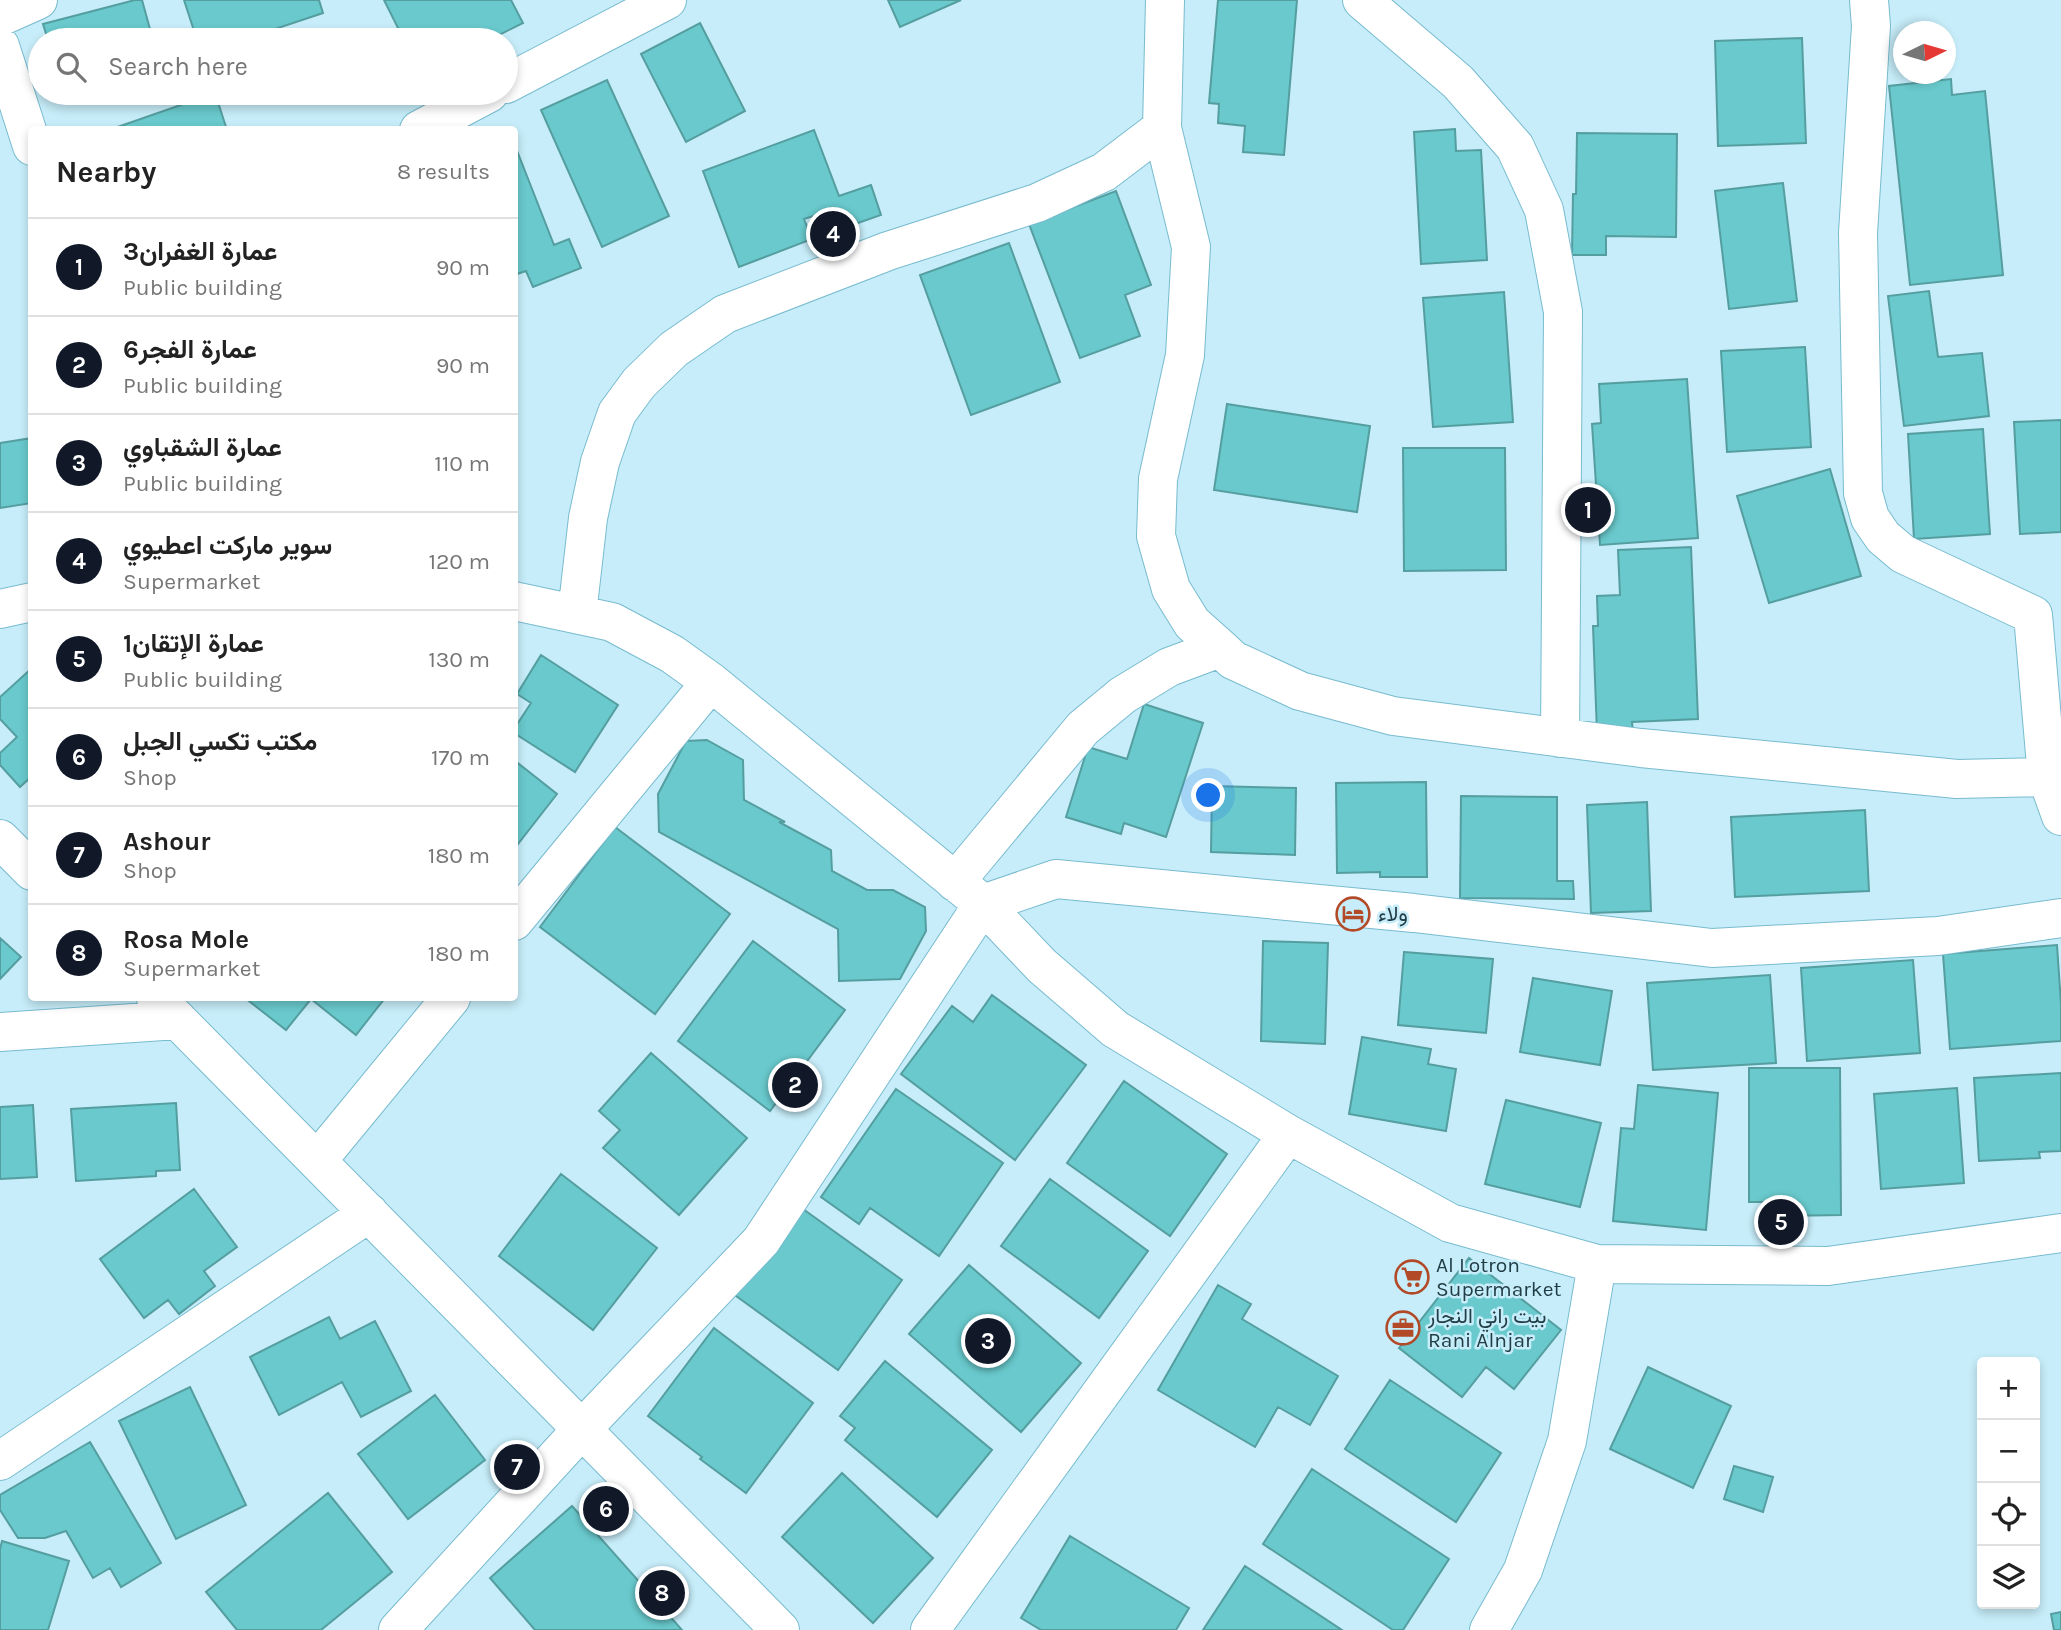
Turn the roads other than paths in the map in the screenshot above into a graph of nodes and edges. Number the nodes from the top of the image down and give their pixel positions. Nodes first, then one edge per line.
1 (667, 0) edge
2 (1165, 0) edge
3 (1362, 0) edge
4 (1869, 0) edge
5 (0, 46) edge
6 (518, 78) edge
7 (466, 105) edge
8 (427, 126) edge
9 (1162, 128) junction
10 (28, 134) edge
11 (518, 602) edge
12 (28, 603) edge
13 (0, 609) edge
14 (2047, 611) edge
15 (577, 614) junction
16 (1220, 648) junction
17 (711, 682) junction
18 (1560, 738) junction
19 (2047, 777) junction
20 (2061, 816) edge
21 (0, 839) edge
22 (28, 867) edge
23 (969, 893) junction
24 (518, 916) edge
25 (2061, 918) edge
26 (449, 1001) edge
27 (167, 1009) edge
28 (0, 1031) edge
29 (1288, 1134) junction
30 (317, 1161) junction
31 (369, 1213) junction
32 (2061, 1233) edge
33 (1597, 1264) junction
34 (582, 1429) junction
35 (0, 1461) edge
36 (398, 1630) edge
37 (780, 1630) edge
38 (930, 1630) edge
39 (1489, 1630) edge

1 - 6 street
2 - 9 street
3 - 18 street
4 - 14 street
5 - 10 street
7 - 8 street
9 - 15 street
9 - 16 street
11 - 15 street
12 - 13 street
14 - 19 street
15 - 17 street
16 - 18 street
16 - 23 street
17 - 23 street
17 - 24 street
18 - 19 street
19 - 20 street
21 - 22 street
23 - 25 street
23 - 29 street
23 - 34 street
26 - 30 street
27 - 28 street
27 - 30 street
29 - 33 street
29 - 38 street
30 - 31 street
31 - 34 street
31 - 35 street
32 - 33 street
33 - 39 street
34 - 36 street
34 - 37 street

